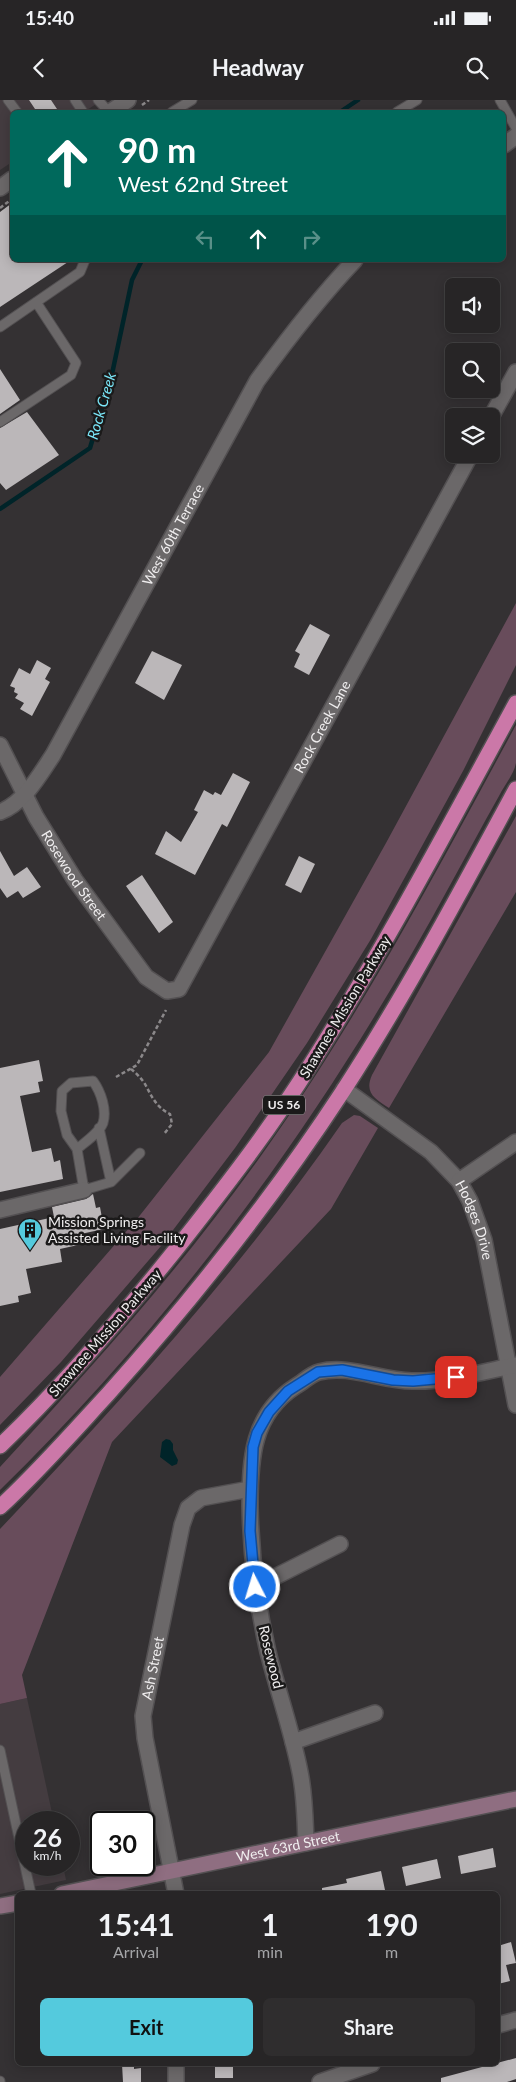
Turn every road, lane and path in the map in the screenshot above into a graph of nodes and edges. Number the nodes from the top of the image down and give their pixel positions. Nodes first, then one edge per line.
1 (98, 100) edge
2 (128, 100) edge
3 (192, 100) edge
4 (417, 100) edge
5 (107, 110) edge
6 (112, 110) edge
7 (175, 110) edge
8 (400, 110) edge
9 (506, 110) edge
10 (516, 128) edge
11 (84, 262) edge
12 (353, 262) edge
13 (36, 302) junction
14 (0, 327) edge
15 (516, 372) edge
16 (496, 408) edge
17 (0, 422) edge
18 (466, 463) edge
19 (516, 702) edge
20 (0, 745) edge
21 (516, 789) edge
22 (24, 794) junction
23 (0, 812) edge
24 (167, 991) joint
25 (166, 1010) dead end
26 (131, 1069) junction
27 (116, 1077) dead end
28 (344, 1089) junction
29 (100, 1128) junction
30 (164, 1134) dead end
31 (516, 1142) edge
32 (78, 1149) junction
33 (140, 1153) dead end
34 (459, 1181) junction
35 (111, 1182) junction
36 (84, 1190) junction
37 (0, 1210) edge
38 (512, 1366) edge
39 (516, 1405) edge
40 (0, 1446) edge
41 (250, 1489) junction
42 (0, 1507) edge
43 (340, 1544) dead end
44 (255, 1587) junction
45 (375, 1714) dead end
46 (293, 1742) junction
47 (0, 1750) edge
48 (516, 1799) edge
49 (306, 1843) junction
50 (172, 1871) junction
51 (30, 1891) edge
52 (76, 1891) edge
53 (175, 1891) edge
54 (15, 1904) edge
55 (0, 1906) edge
56 (516, 2020) edge
57 (500, 2024) edge
58 (176, 2066) edge
59 (366, 2066) edge
60 (176, 2082) edge
61 (320, 2082) edge

1 - 5 lane
2 - 6 street
3 - 7 lane
4 - 8 lane
9 - 10 lane
11 - 13 lane
12 - 22 street, West 60th Terrace
13 - 14 lane
13 - 17 lane
15 - 16 street
18 - 24 street, Rock Creek Lane
19 - 40 highway, Shawnee Mission Parkway / US 56
20 - 22 street, Rosewood Street
21 - 28 highway, US 56
22 - 23 street, West 60th Terrace
22 - 24 street, Rosewood Street
25 - 26 path
26 - 27 path
26 - 30 path
28 - 34 street, Hodges Drive
28 - 42 highway, US 56
29 - 32 lane
29 - 32 lane
29 - 35 lane
31 - 34 street
32 - 36 lane
33 - 35 lane
34 - 38 street, Hodges Drive
35 - 36 lane
36 - 37 street
38 - 39 street, Hodges Drive
38 - 41 street, Rosewood
41 - 44 street, Rosewood
41 - 50 street, Ash Street
43 - 44 street
44 - 46 street, Rosewood
45 - 46 street
46 - 49 street, Rosewood
47 - 51 lane
48 - 49 main road, West 63rd Street
49 - 50 main road, West 63rd Street
50 - 52 main road, West 63rd Street
50 - 53 street, Ash Street
54 - 55 main road
56 - 57 street
58 - 60 street
59 - 61 street

